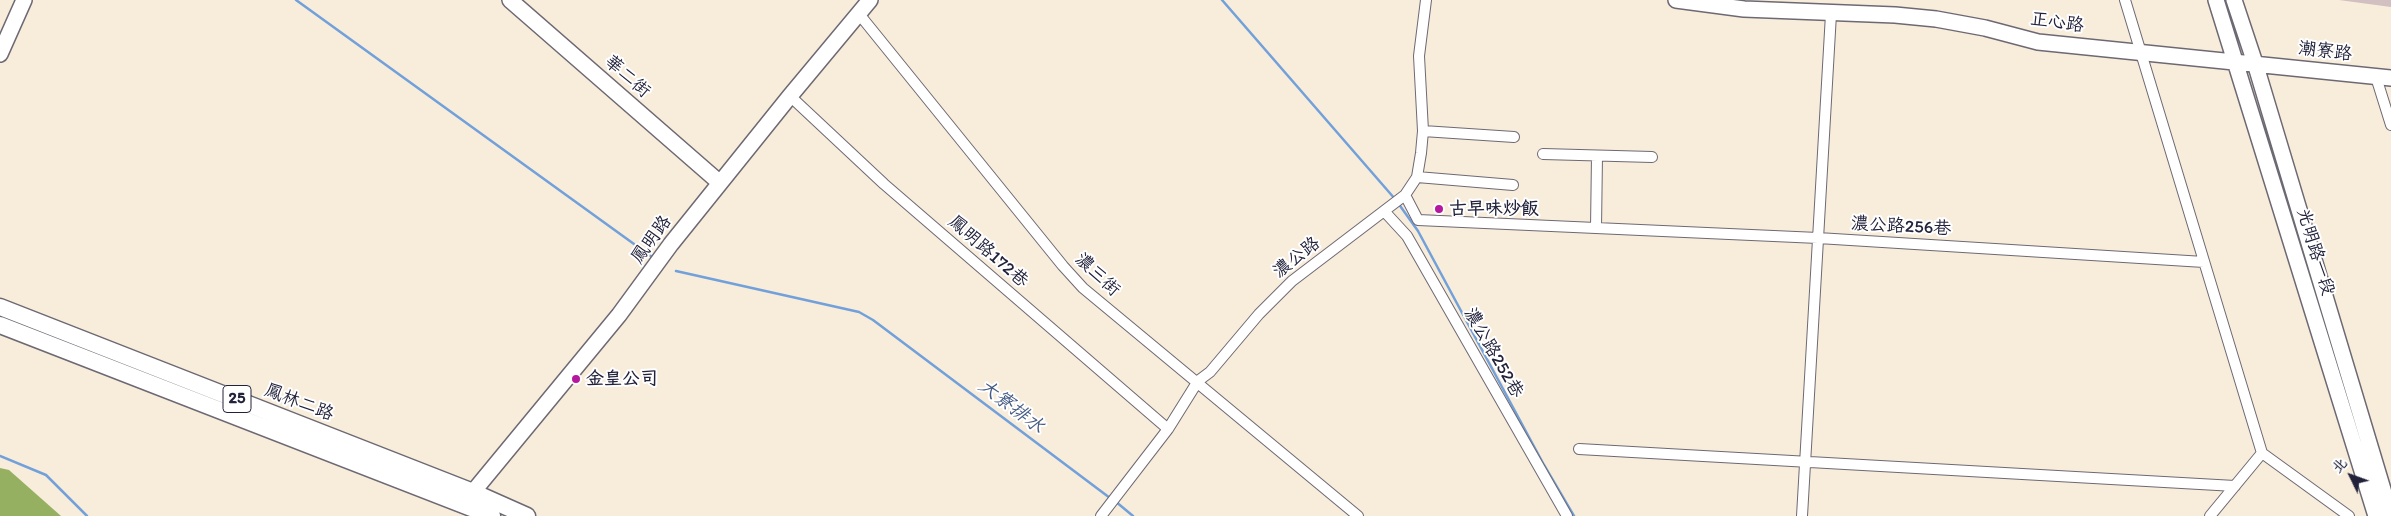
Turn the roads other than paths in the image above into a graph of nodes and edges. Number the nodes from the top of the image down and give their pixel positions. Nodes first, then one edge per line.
1 (24, 0) edge
2 (510, 0) edge
3 (870, 0) edge
4 (1426, 0) edge
5 (1676, 0) edge
6 (2125, 0) edge
7 (2216, 0) edge
8 (2234, 0) edge
9 (859, 14) junction
10 (1831, 14) junction
11 (2141, 53) junction
12 (0, 54) edge
13 (2237, 61) junction
14 (2255, 62) junction
15 (2384, 77) edge
16 (790, 96) junction
17 (2391, 125) edge
18 (1423, 131) junction
19 (1514, 137) dead end
20 (1543, 154) dead end
21 (1597, 156) junction
22 (1652, 157) dead end
23 (1416, 177) junction
24 (720, 183) junction
25 (1513, 185) dead end
26 (1400, 199) junction
27 (1384, 211) junction
28 (1596, 228) junction
29 (1818, 238) junction
30 (2204, 262) junction
31 (0, 307) edge
32 (0, 325) edge
33 (1198, 381) junction
34 (1168, 429) junction
35 (1579, 449) dead end
36 (2262, 453) junction
37 (1804, 461) junction
38 (2235, 486) junction
39 (470, 499) junction
40 (1104, 512) edge
41 (492, 516) edge
42 (527, 516) edge
43 (1358, 516) edge
44 (1567, 516) edge
45 (1802, 516) edge
46 (2210, 516) edge
47 (2349, 516) edge
48 (2376, 516) edge
49 (2391, 516) edge

1 - 12 street
2 - 24 street, 華二街
3 - 9 street, 鳳明路
4 - 18 street, 濃公路
5 - 10 street, 正心路
6 - 11 street
7 - 13 street, 光明路一段
8 - 14 street, 光明路一段
9 - 16 street, 鳳明路
9 - 33 street, 濃三街
10 - 11 street, 正心路
10 - 29 street
11 - 13 street, 正心路
11 - 30 street
13 - 14 street, 正心路
13 - 48 street, 光明路一段
14 - 15 street, 潮寮路
14 - 49 street, 光明路一段
15 - 17 street
16 - 24 street, 鳳明路
16 - 34 street, 鳳明路172巷
18 - 19 street
18 - 23 street, 濃公路
20 - 21 street
21 - 22 street
21 - 28 street
23 - 25 street
23 - 26 street, 濃公路
24 - 39 street, 鳳明路
26 - 27 street, 濃公路
26 - 28 street, 濃公路256巷
27 - 33 street, 濃公路
27 - 44 street, 濃公路252巷
28 - 29 street, 濃公路256巷
29 - 30 street, 濃公路256巷
29 - 37 street
30 - 36 street
31 - 39 main road, 鳳林二路 / 25
32 - 39 main road, 鳳林二路 / 25
33 - 34 street, 濃公路
33 - 43 street, 濃三街
34 - 40 street, 濃公路
35 - 37 street
36 - 38 street
36 - 47 street
37 - 38 street
37 - 45 street
38 - 46 street
39 - 41 main road, 鳳林二路 / 25
39 - 42 main road, 鳳林二路 / 25

